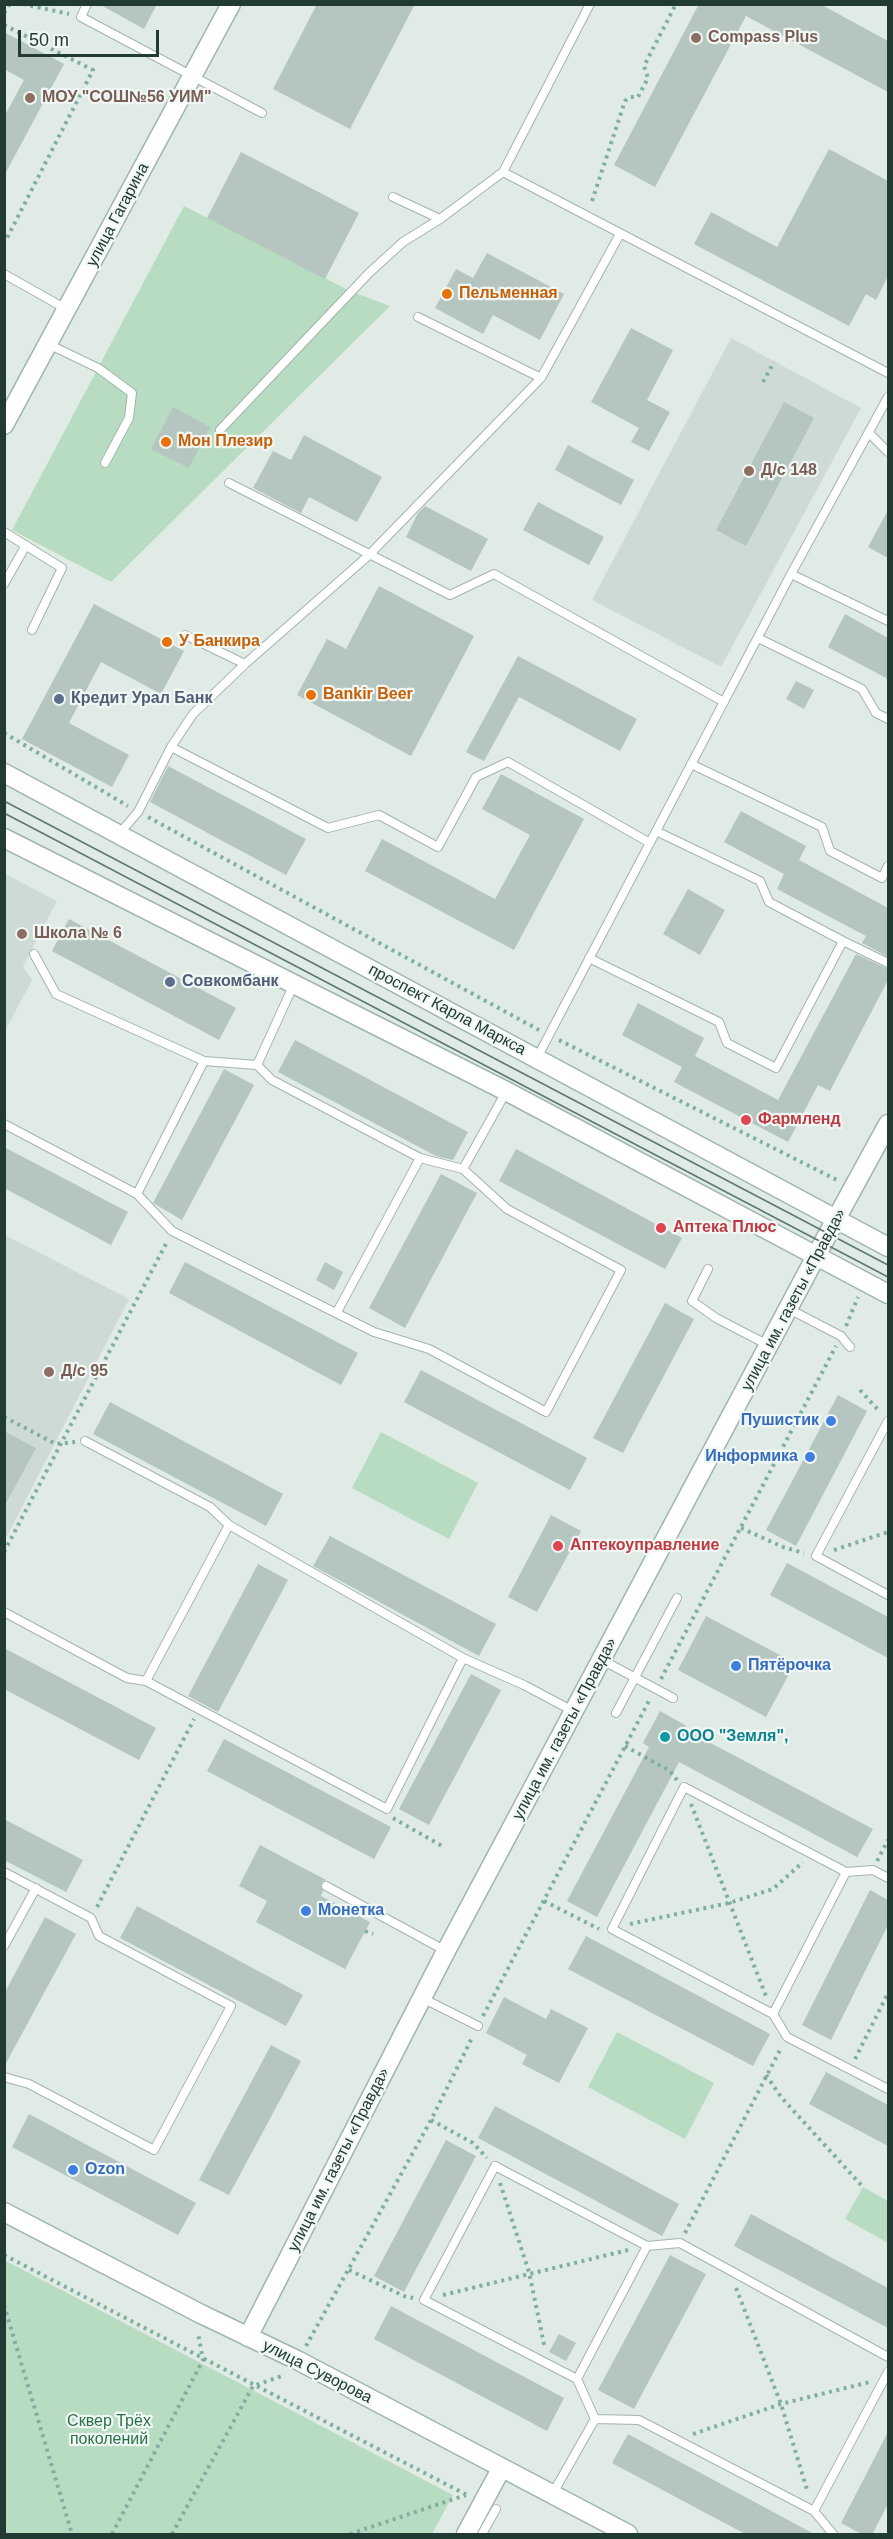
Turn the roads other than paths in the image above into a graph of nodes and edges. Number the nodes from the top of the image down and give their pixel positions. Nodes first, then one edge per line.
1 (87, 4) edge
2 (231, 4) edge
3 (590, 4) edge
4 (192, 76) junction
5 (262, 112) dead end
6 (503, 172) junction
7 (393, 197) dead end
8 (440, 219) junction
9 (620, 234) junction
10 (4, 274) edge
11 (67, 309) junction
12 (418, 317) dead end
13 (48, 344) junction
14 (888, 373) edge
15 (541, 378) junction
16 (888, 397) edge
17 (4, 425) edge
18 (220, 430) dead end
19 (869, 433) junction
20 (888, 452) edge
21 (105, 463) dead end
22 (229, 483) dead end
23 (4, 532) edge
24 (26, 545) junction
25 (368, 556) junction
26 (791, 574) junction
27 (4, 584) edge
28 (888, 621) edge
29 (32, 630) dead end
30 (185, 635) dead end
31 (758, 638) junction
32 (245, 664) junction
33 (724, 702) junction
34 (888, 719) edge
35 (171, 747) junction
36 (692, 764) junction
37 (4, 773) edge
38 (657, 831) junction
39 (118, 836) junction
40 (4, 838) edge
41 (650, 843) junction
42 (888, 866) edge
43 (843, 941) junction
44 (34, 954) dead end
45 (590, 958) junction
46 (888, 963) edge
47 (295, 982) junction
48 (537, 1059) junction
49 (204, 1061) junction
50 (257, 1065) junction
51 (506, 1091) junction
52 (4, 1124) edge
53 (888, 1124) edge
54 (420, 1158) junction
55 (463, 1169) junction
56 (136, 1194) junction
57 (836, 1220) junction
58 (888, 1248) edge
59 (816, 1256) junction
60 (708, 1269) dead end
61 (888, 1294) edge
62 (789, 1309) junction
63 (337, 1312) junction
64 (770, 1346) junction
65 (850, 1347) dead end
66 (888, 1421) edge
67 (85, 1441) road end
68 (229, 1525) junction
69 (888, 1594) edge
70 (677, 1598) dead end
71 (4, 1612) edge
72 (463, 1658) junction
73 (602, 1660) junction
74 (634, 1678) junction
75 (146, 1681) junction
76 (673, 1698) dead end
77 (573, 1711) junction
78 (616, 1713) dead end
79 (4, 1872) edge
80 (846, 1872) junction
81 (888, 1878) edge
82 (326, 1886) dead end
83 (36, 1888) junction
84 (4, 1946) edge
85 (446, 1951) junction
86 (422, 1998) junction
87 (773, 2014) junction
88 (478, 2026) road end
89 (4, 2078) edge
90 (888, 2089) edge
91 (4, 2212) edge
92 (647, 2246) junction
93 (248, 2337) junction
94 (888, 2357) edge
95 (887, 2375) edge
96 (577, 2379) junction
97 (595, 2419) junction
98 (501, 2469) junction
99 (553, 2494) junction
100 (496, 2509) dead end
101 (814, 2511) junction
102 (466, 2535) edge
103 (482, 2535) edge
104 (628, 2535) edge
105 (833, 2535) edge

1 - 4 lane
2 - 4 main road, улица Гагарина
3 - 6 lane
4 - 5 lane
4 - 11 main road, улица Гагарина
6 - 8 lane
6 - 9 lane
7 - 8 lane
8 - 18 lane
9 - 14 lane
9 - 15 lane
10 - 11 lane
11 - 13 main road, улица Гагарина
12 - 15 lane
13 - 17 main road, улица Гагарина
13 - 21 lane
15 - 25 lane
16 - 19 lane
19 - 20 lane
19 - 26 lane
22 - 25 lane
23 - 24 lane
24 - 27 lane
24 - 29 lane
25 - 32 lane
25 - 33 lane
26 - 28 lane
26 - 31 lane
30 - 32 lane
31 - 33 lane
31 - 34 lane
32 - 35 lane
33 - 36 lane
35 - 39 lane
35 - 41 lane
36 - 38 lane
36 - 42 lane
37 - 39 main road, проспект Карла Маркса
38 - 41 lane
38 - 43 lane
39 - 48 main road, проспект Карла Маркса
40 - 47 main road
41 - 45 lane
43 - 45 lane
43 - 46 lane
44 - 49 lane
45 - 48 lane
47 - 50 lane
47 - 51 main road
48 - 57 main road, проспект Карла Маркса
49 - 50 lane
49 - 56 lane
50 - 54 lane
51 - 55 lane
51 - 59 main road
52 - 56 lane
53 - 57 main road, улица им. газеты «Правда»
54 - 55 lane
54 - 63 lane
55 - 63 lane
56 - 63 lane
57 - 58 main road, проспект Карла Маркса
57 - 59 main road, улица им. газеты «Правда»
59 - 61 main road
59 - 62 main road, улица им. газеты «Правда»
60 - 64 lane
62 - 64 main road, улица им. газеты «Правда»
62 - 65 lane
64 - 73 main road, улица им. газеты «Правда»
66 - 69 lane
67 - 68 lane
68 - 72 lane
68 - 75 lane
70 - 74 lane
71 - 75 lane
72 - 75 lane
72 - 77 lane
73 - 74 lane
73 - 77 main road, улица им. газеты «Правда»
74 - 76 lane
74 - 78 lane
77 - 85 main road, улица им. газеты «Правда»
79 - 83 lane
80 - 81 lane
80 - 87 lane
80 - 87 lane
82 - 85 lane
83 - 84 lane
83 - 89 lane
85 - 86 main road, улица им. газеты «Правда»
86 - 88 lane
86 - 93 main road, улица им. газеты «Правда»
87 - 90 lane
91 - 93 main road, улица Суворова
92 - 94 lane
92 - 96 lane
92 - 96 lane
93 - 98 main road, улица Суворова
95 - 101 lane
96 - 97 lane
97 - 99 lane
97 - 101 lane
98 - 99 main road, улица Суворова
98 - 102 main road
99 - 104 main road, улица Суворова
100 - 103 lane
101 - 105 lane

